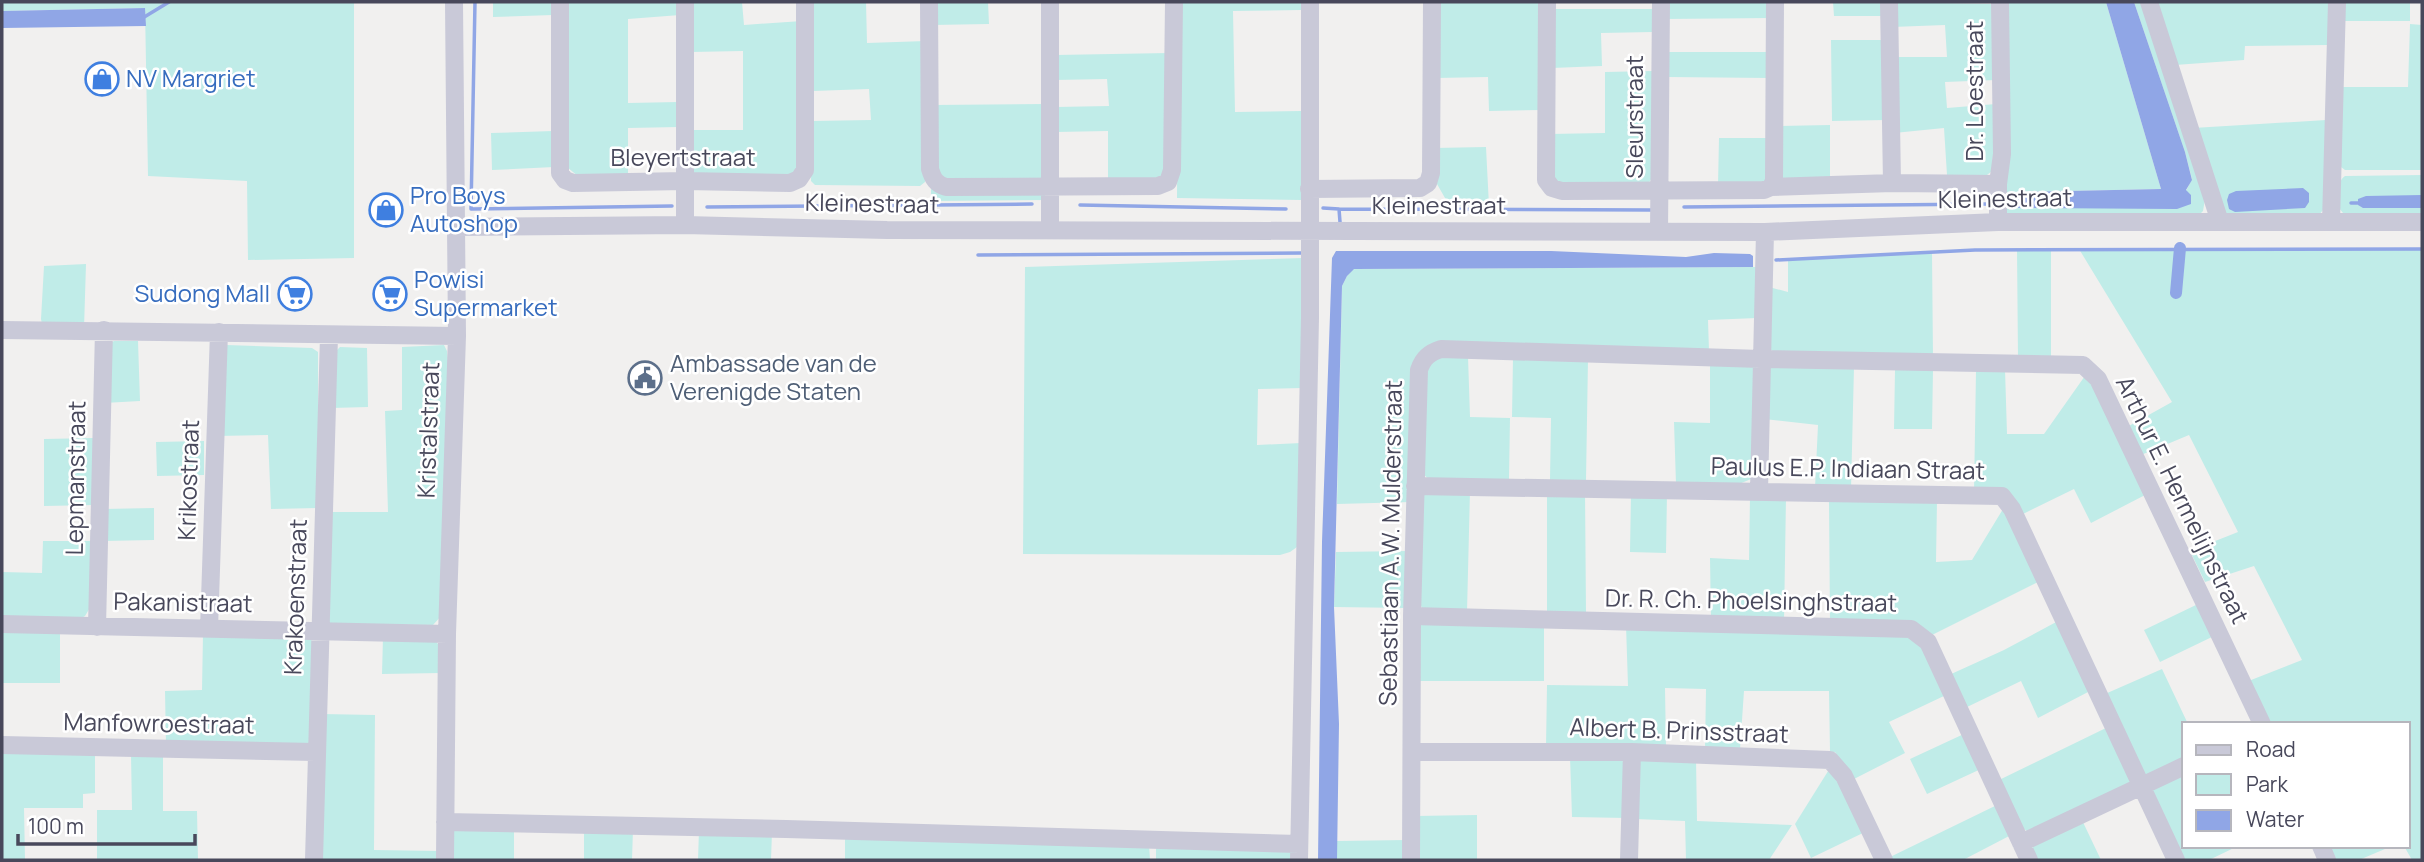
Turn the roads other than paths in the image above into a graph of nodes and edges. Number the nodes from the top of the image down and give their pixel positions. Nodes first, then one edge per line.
1 (454, 2) edge
2 (560, 2) edge
3 (685, 2) edge
4 (805, 2) edge
5 (929, 2) edge
6 (1050, 2) edge
7 (1174, 2) edge
8 (1310, 2) edge
9 (1432, 2) edge
10 (1547, 2) edge
11 (1661, 2) edge
12 (1775, 2) edge
13 (1889, 2) edge
14 (2000, 2) edge
15 (2149, 2) edge
16 (2337, 2) edge
17 (685, 181) junction
18 (1892, 183) junction
19 (1998, 184) junction
20 (1049, 185) junction
21 (1771, 187) junction
22 (1309, 189) junction
23 (1660, 190) junction
24 (1998, 222) junction
25 (2220, 222) junction
26 (2331, 222) junction
27 (2422, 222) edge
28 (685, 225) junction
29 (455, 227) junction
30 (1050, 229) junction
31 (1310, 230) junction
32 (1659, 232) junction
33 (1765, 232) junction
34 (2, 330) edge
35 (104, 330) junction
36 (219, 332) junction
37 (329, 336) junction
38 (457, 336) junction
39 (1761, 359) junction
40 (1415, 486) junction
41 (1759, 491) junction
42 (1412, 616) junction
43 (2, 624) edge
44 (97, 626) junction
45 (209, 629) junction
46 (319, 630) junction
47 (447, 634) junction
48 (2261, 722) edge
49 (2, 745) edge
50 (315, 752) junction
51 (1413, 752) junction
52 (1632, 752) junction
53 (2182, 767) edge
54 (2141, 786) junction
55 (445, 822) junction
56 (2021, 843) junction
57 (1299, 852) edge
58 (313, 860) edge
59 (445, 860) edge
60 (1410, 860) edge
61 (1629, 860) edge
62 (1884, 860) edge
63 (2029, 860) edge
64 (2176, 860) edge

1 - 29 street, Kristalstraat
2 - 17 street, Bleyertstraat
3 - 17 street
4 - 17 street, Bleyertstraat
5 - 20 street
6 - 20 street
7 - 20 street
8 - 22 street
9 - 22 street
10 - 23 street
11 - 23 street, Sleurstraat
12 - 21 street
13 - 18 street
14 - 19 street, Dr. Loestraat
15 - 25 street
16 - 26 street
17 - 28 street
18 - 19 street
18 - 21 street
19 - 24 street, Dr. Loestraat
20 - 30 street
21 - 23 street
22 - 31 street
23 - 32 street, Sleurstraat
24 - 25 street, Kleinestraat
24 - 33 street, Kleinestraat
25 - 26 street, Kleinestraat
26 - 27 street, Kleinestraat
28 - 29 street, Kleinestraat
28 - 30 street, Kleinestraat
29 - 38 street, Kristalstraat
30 - 31 street, Kleinestraat
31 - 32 street, Kleinestraat
31 - 57 street
32 - 33 street, Kleinestraat
33 - 39 street
34 - 35 street
35 - 36 street
35 - 44 street, Lepmanstraat
36 - 37 street
36 - 45 street, Krikostraat
37 - 38 street
37 - 46 street, Krakoenstraat
38 - 47 street, Kristalstraat
39 - 40 street, Sebastiaan A.W. Mulderstraat
39 - 41 street
39 - 48 street, Arthur E. Hermelijnstraat
40 - 41 street, Paulus E.P. Indiaan Straat
40 - 42 street, Sebastiaan A.W. Mulderstraat
41 - 54 street, Paulus E.P. Indiaan Straat
42 - 51 street, Sebastiaan A.W. Mulderstraat
42 - 56 street, Dr. R. Ch. Phoelsinghstraat
43 - 44 street, Pakanistraat
44 - 45 street, Pakanistraat
45 - 46 street, Pakanistraat
46 - 47 street, Pakanistraat
46 - 50 street, Krakoenstraat
47 - 55 street, Kristalstraat
49 - 50 street, Manfowroestraat
50 - 58 street, Krakoenstraat
51 - 52 street, Albert B. Prinsstraat
51 - 60 street, Sebastiaan A.W. Mulderstraat
52 - 61 street
52 - 62 street, Albert B. Prinsstraat
53 - 54 street
54 - 56 street
54 - 64 street, Paulus E.P. Indiaan Straat
55 - 57 street
55 - 59 street, Kristalstraat
56 - 63 street, Dr. R. Ch. Phoelsinghstraat

